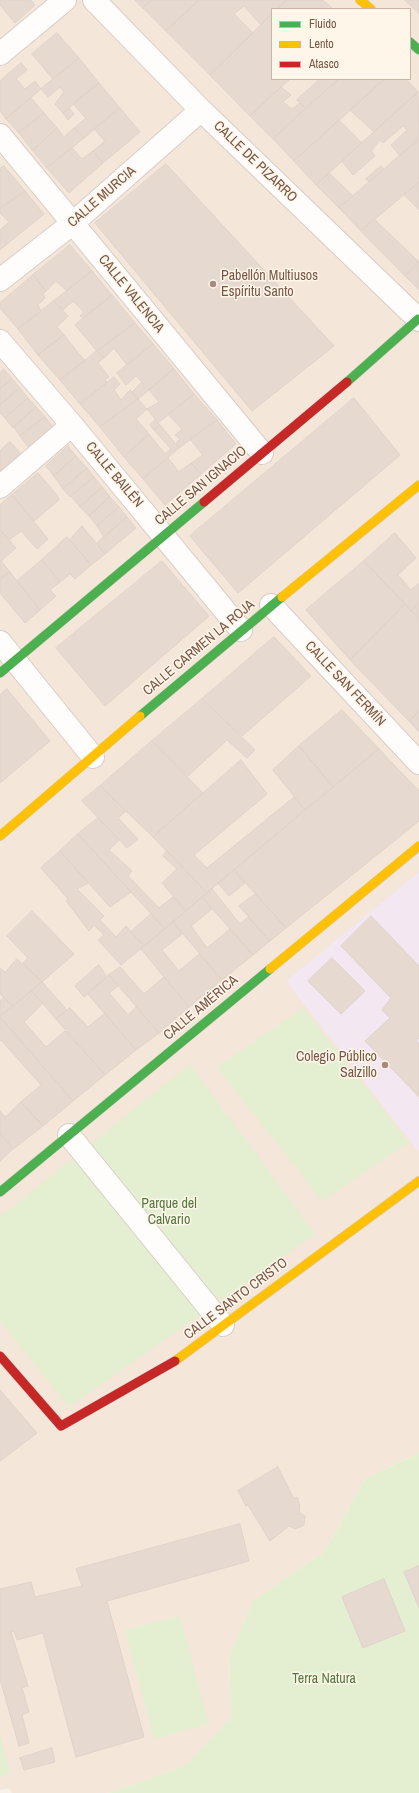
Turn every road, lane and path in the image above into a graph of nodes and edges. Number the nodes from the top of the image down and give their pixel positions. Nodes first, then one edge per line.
1 (65, 0) edge
2 (94, 0) edge
3 (360, 0) edge
4 (369, 8) edge
5 (411, 43) edge
6 (419, 50) edge
7 (0, 54) edge
8 (201, 110) junction
9 (0, 135) edge
10 (73, 223) junction
11 (0, 280) edge
12 (418, 319) edge
13 (0, 341) edge
14 (72, 424) junction
15 (262, 453) junction
16 (419, 485) edge
17 (0, 487) edge
18 (164, 536) junction
19 (271, 605) junction
20 (241, 630) junction
21 (0, 642) edge
22 (8, 667) edge
23 (93, 757) junction
24 (419, 763) edge
25 (0, 836) edge
26 (419, 846) edge
27 (69, 1135) junction
28 (419, 1181) edge
29 (0, 1192) edge
30 (223, 1325) junction
31 (0, 1356) edge

1 - 7 street
2 - 8 street, CALLE DE PIZARRO
3 - 4 street
5 - 6 street
8 - 10 street, CALLE MURCIA
8 - 12 street, CALLE DE PIZARRO
9 - 10 street, CALLE VALENCIA
10 - 11 street, CALLE MURCIA
10 - 15 street, CALLE VALENCIA
12 - 15 street, CALLE SAN IGNACIO
13 - 14 street, CALLE BAILÉN
14 - 17 street
14 - 18 street, CALLE BAILÉN
15 - 18 street, CALLE SAN IGNACIO
16 - 19 street, CALLE CARMEN LA ROJA
18 - 20 street, CALLE BAILÉN
18 - 22 street, CALLE SAN IGNACIO
19 - 20 street, CALLE CARMEN LA ROJA
19 - 24 street, CALLE SAN FERMÍN
20 - 23 street, CALLE CARMEN LA ROJA
21 - 22 street
22 - 23 street
23 - 25 street, CALLE CARMEN LA ROJA
26 - 27 street, CALLE AMÉRICA
27 - 29 street, CALLE AMÉRICA
27 - 30 street
28 - 30 street, CALLE SANTO CRISTO
30 - 31 street, CALLE SANTO CRISTO

